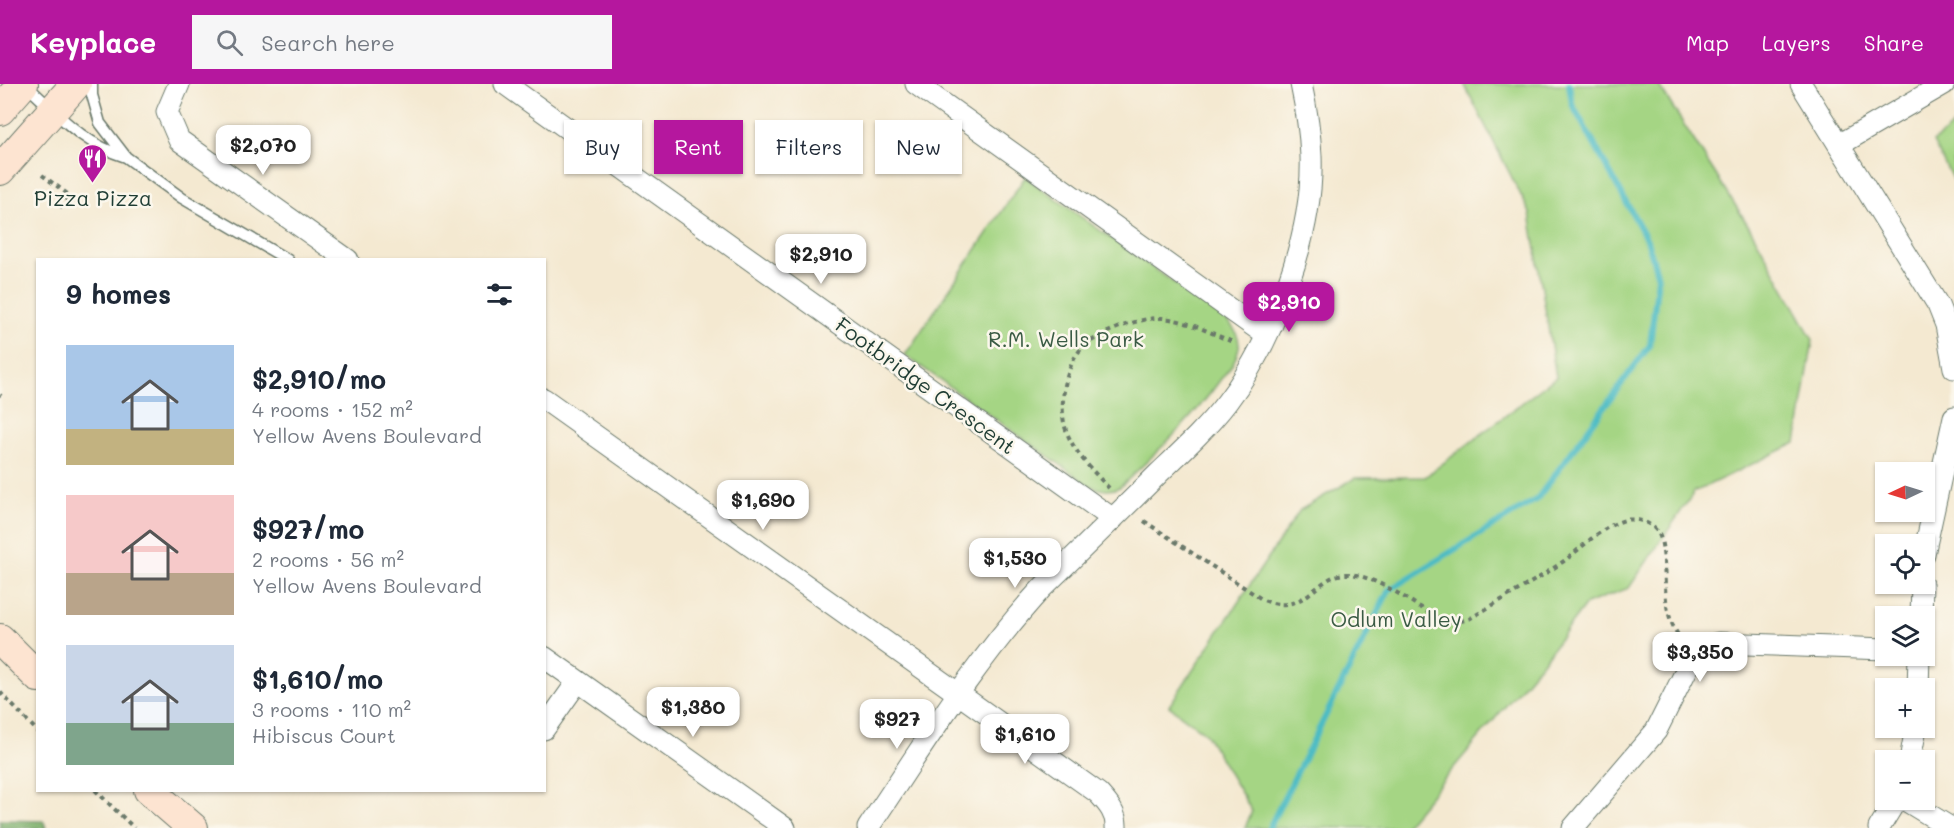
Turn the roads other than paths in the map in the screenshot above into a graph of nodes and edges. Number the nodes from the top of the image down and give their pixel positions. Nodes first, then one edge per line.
1 (24, 84) edge
2 (76, 84) edge
3 (92, 84) edge
4 (179, 84) edge
5 (506, 84) edge
6 (916, 84) edge
7 (1301, 84) edge
8 (1801, 84) edge
9 (1944, 84) edge
10 (0, 110) edge
11 (53, 110) junction
12 (1839, 145) junction
13 (126, 158) junction
14 (0, 170) edge
15 (285, 258) edge
16 (345, 258) edge
17 (1266, 336) junction
18 (1954, 368) edge
19 (546, 400) edge
20 (1954, 417) edge
21 (1113, 519) junction
22 (1928, 534) edge
23 (0, 639) edge
24 (1875, 650) edge
25 (546, 658) edge
26 (36, 674) edge
27 (578, 681) junction
28 (958, 694) junction
29 (546, 726) edge
30 (151, 792) edge
31 (1890, 810) edge
32 (1921, 810) edge
33 (193, 828) edge
34 (785, 828) edge
35 (868, 828) edge
36 (1116, 828) edge
37 (1573, 828) edge
38 (1879, 828) edge
39 (1951, 828) edge

1 - 10 main road
1 - 11 lane
2 - 11 main road
3 - 13 lane
4 - 16 street
5 - 21 street, Footbridge Crescent
6 - 17 street
7 - 17 street
8 - 12 street
9 - 12 street
11 - 13 lane
11 - 14 main road
12 - 18 street
13 - 15 lane
17 - 21 street
19 - 28 street
20 - 22 street
21 - 28 street
23 - 26 main road
24 - 37 street
25 - 27 street
27 - 29 street
27 - 34 street
28 - 35 street
28 - 36 street
30 - 33 main road
31 - 38 street
32 - 39 street

